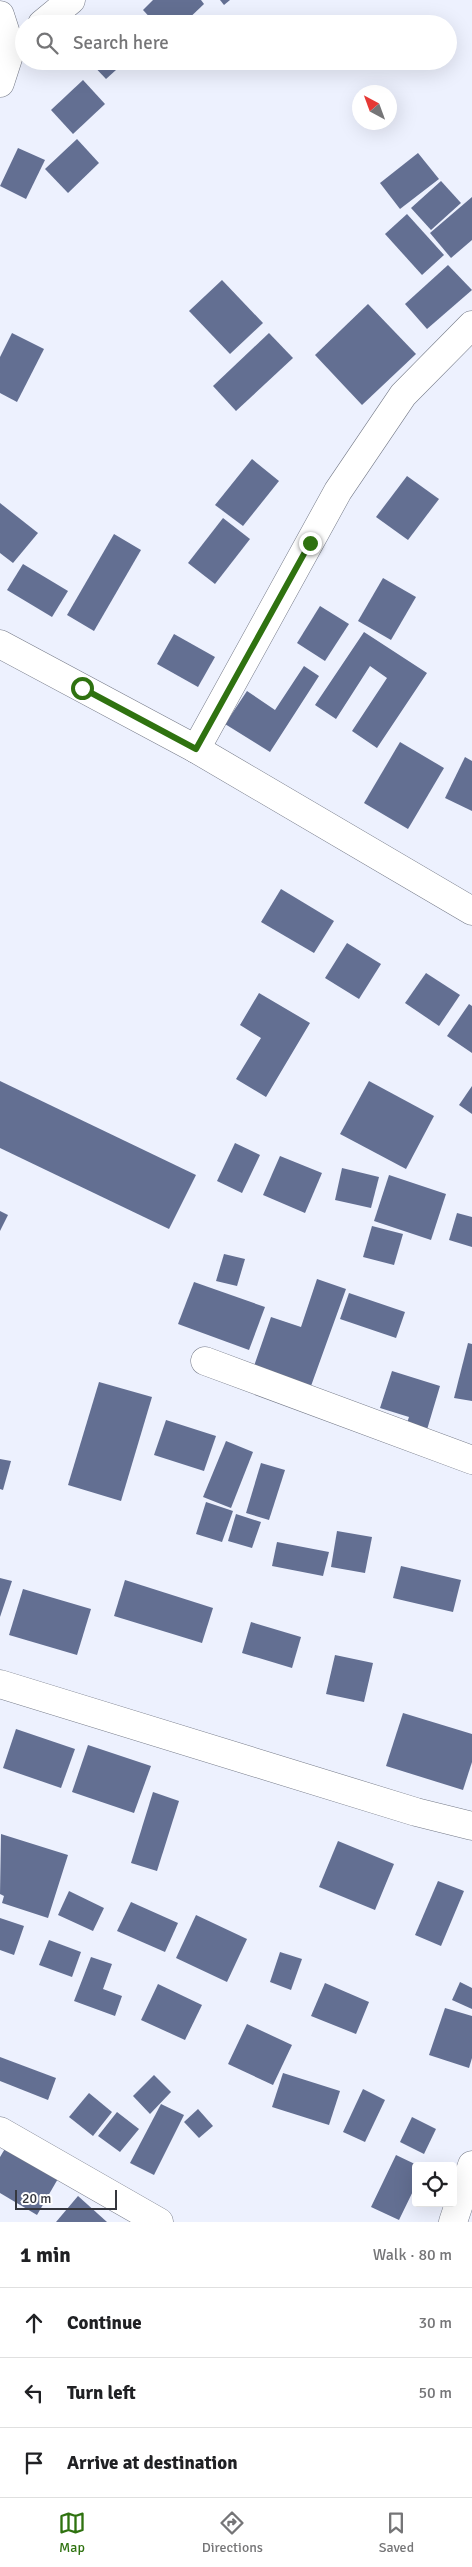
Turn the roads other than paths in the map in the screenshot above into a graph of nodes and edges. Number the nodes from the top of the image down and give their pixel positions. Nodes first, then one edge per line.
1 (71, 0) edge
2 (0, 15) edge
3 (53, 15) edge
4 (12, 48) edge
5 (0, 83) edge
6 (472, 325) edge
7 (0, 644) edge
8 (196, 749) junction
9 (472, 911) edge
10 (205, 1361) dead end
11 (472, 1460) edge
12 (0, 1684) edge
13 (472, 1826) edge
14 (0, 2131) edge
15 (472, 2165) edge
16 (159, 2222) edge
17 (453, 2222) edge

1 - 3 street
2 - 4 street
4 - 5 street
6 - 8 street
7 - 8 street
8 - 9 street
10 - 11 street
12 - 13 street
14 - 16 street
15 - 17 street

